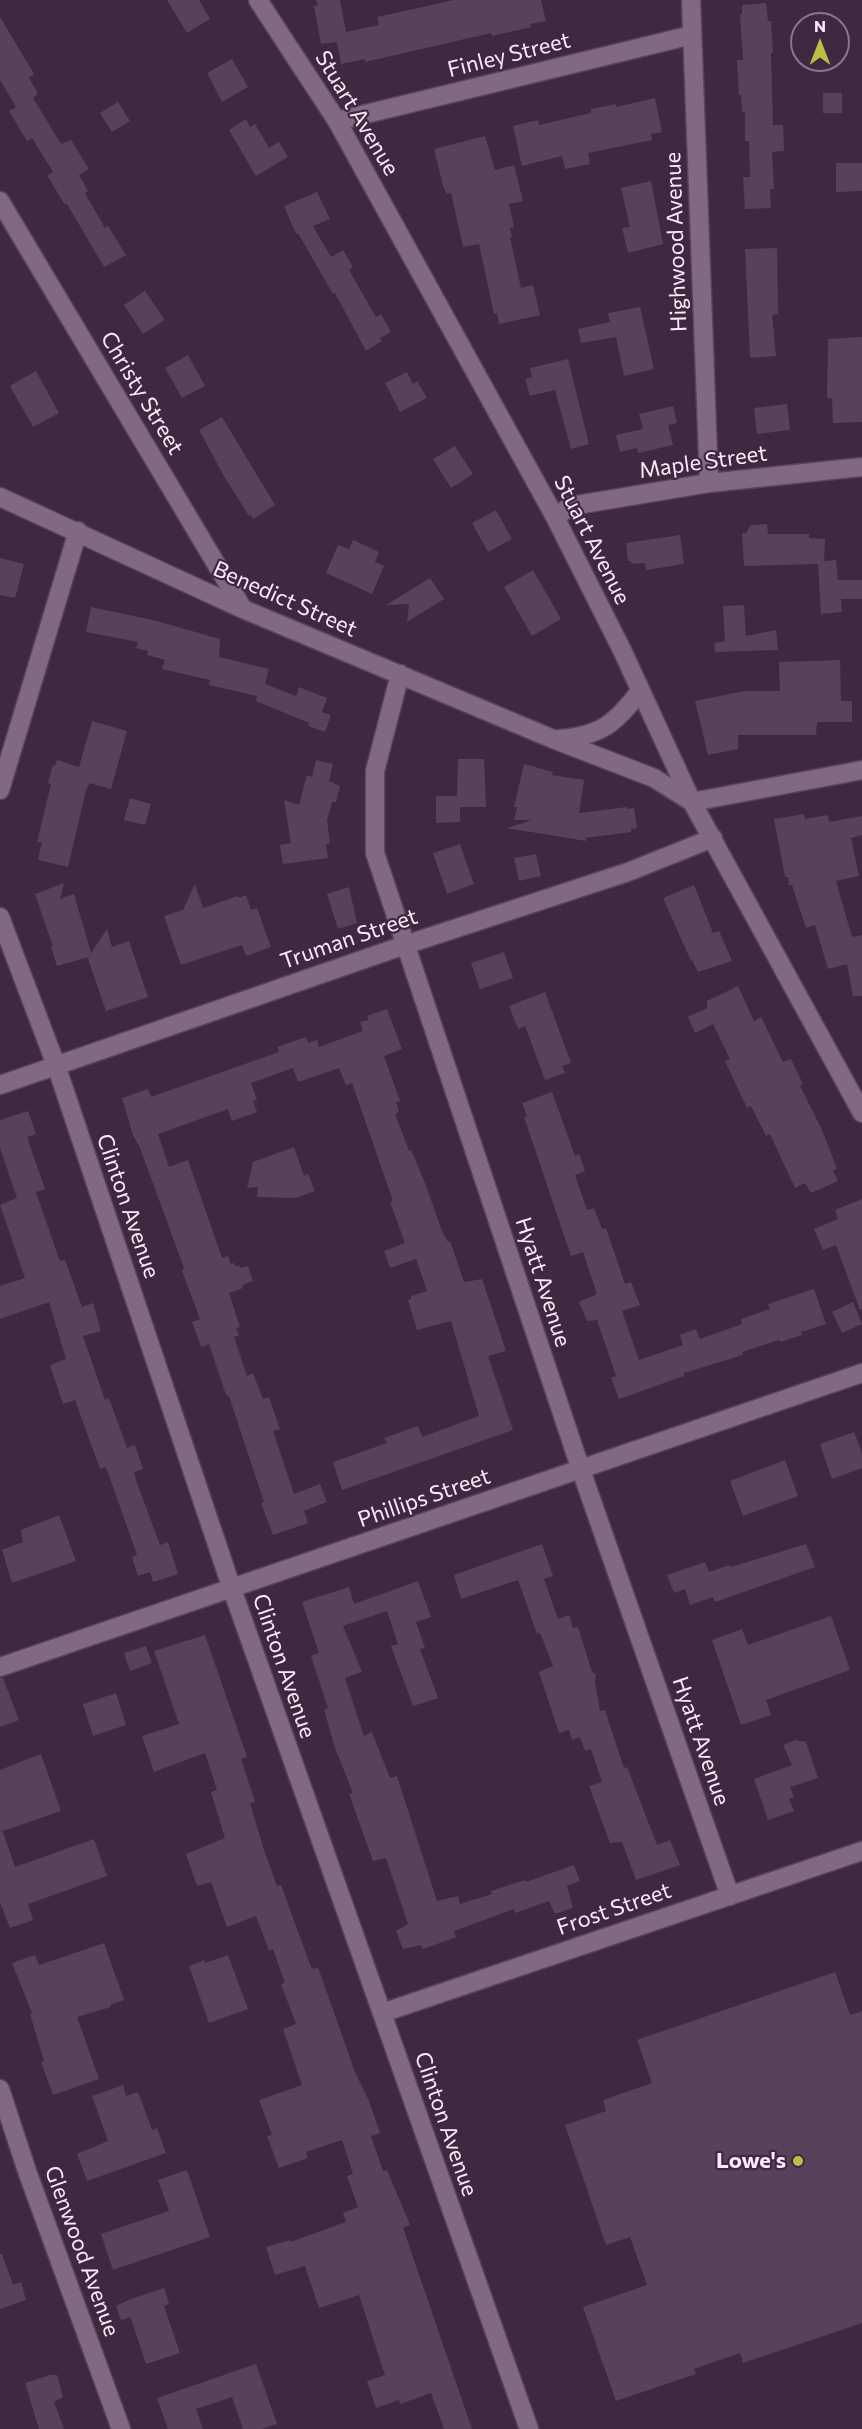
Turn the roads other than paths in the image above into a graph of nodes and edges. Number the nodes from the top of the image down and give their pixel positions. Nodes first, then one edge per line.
1 (258, 0) edge
2 (691, 0) edge
3 (692, 35) junction
4 (337, 121) junction
5 (0, 201) edge
6 (862, 467) edge
7 (709, 483) junction
8 (0, 497) edge
9 (555, 517) junction
10 (78, 531) junction
11 (243, 609) junction
12 (399, 674) junction
13 (640, 690) junction
14 (553, 739) junction
15 (862, 770) edge
16 (0, 790) edge
17 (692, 802) junction
18 (713, 838) junction
19 (0, 917) edge
20 (405, 945) junction
21 (56, 1065) junction
22 (0, 1085) edge
23 (862, 1113) edge
24 (862, 1373) edge
25 (581, 1470) junction
26 (232, 1589) junction
27 (0, 1667) edge
28 (862, 1851) edge
29 (730, 1896) junction
30 (382, 2013) junction
31 (0, 2089) edge
32 (121, 2429) edge
33 (529, 2429) edge

1 - 4 street, Stuart Avenue
2 - 3 street, Highwood Avenue
3 - 4 street, Finley Street
3 - 7 street, Highwood Avenue
4 - 9 street, Stuart Avenue
5 - 11 street, Christy Street
6 - 7 street, Maple Street
7 - 9 street, Maple Street
8 - 10 street, Benedict Street
9 - 13 street, Stuart Avenue
10 - 11 street, Benedict Street
10 - 16 street
11 - 12 street, Benedict Street
12 - 14 street, Benedict Street
12 - 20 street, Hyatt Avenue
13 - 14 street, Benedict Street
13 - 17 street, Stuart Avenue
14 - 17 street, Benedict Street
15 - 17 street
17 - 18 street, Stuart Avenue
18 - 20 street, Truman Street
18 - 23 street, Stuart Avenue
19 - 21 street, Clinton Avenue
20 - 21 street, Truman Street
20 - 25 street, Hyatt Avenue
21 - 22 street, Truman Street
21 - 26 street, Clinton Avenue
24 - 25 street, Phillips Street
25 - 26 street, Phillips Street
25 - 29 street, Hyatt Avenue
26 - 27 street, Phillips Street
26 - 30 street, Clinton Avenue
28 - 29 street, Frost Street
29 - 30 street, Frost Street
30 - 33 street, Clinton Avenue
31 - 32 street, Glenwood Avenue

